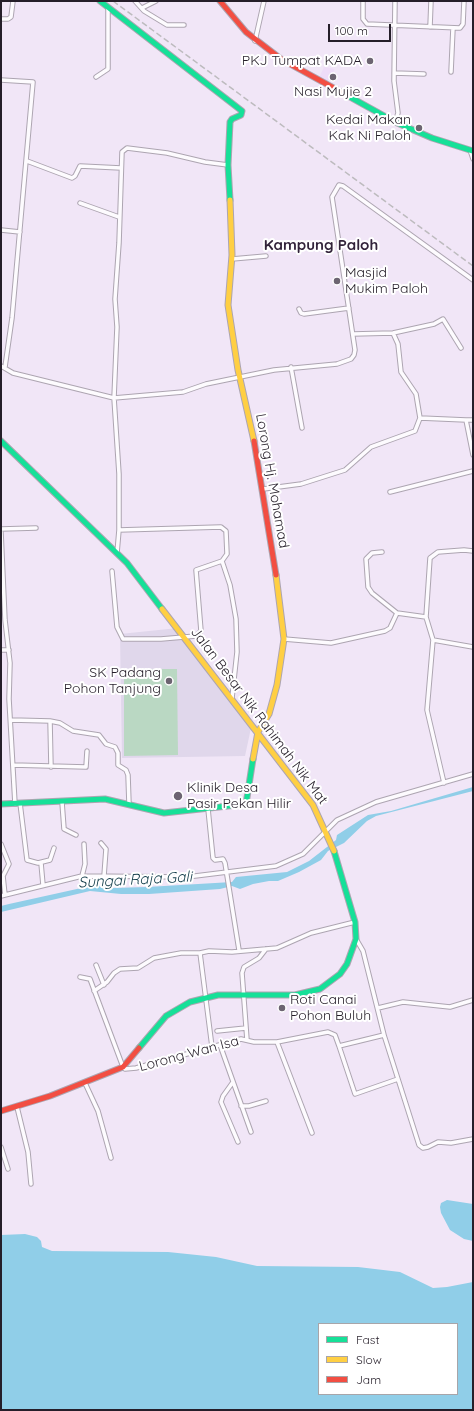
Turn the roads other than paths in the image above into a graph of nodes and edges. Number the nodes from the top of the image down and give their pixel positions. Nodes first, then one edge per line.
1 (13, 1) edge
2 (100, 1) edge
3 (135, 1) edge
4 (156, 1) edge
5 (220, 1) edge
6 (264, 1) edge
7 (363, 1) edge
8 (395, 1) edge
9 (431, 1) edge
10 (464, 1) edge
11 (108, 7) junction
12 (142, 8) junction
13 (1, 19) edge
14 (184, 25) dead end
15 (395, 26) junction
16 (430, 27) junction
17 (453, 28) junction
18 (255, 41) junction
19 (451, 72) dead end
20 (394, 73) junction
21 (424, 74) dead end
22 (96, 77) dead end
23 (1, 80) edge
24 (395, 122) junction
25 (471, 151) edge
26 (473, 159) edge
27 (26, 161) junction
28 (228, 165) junction
29 (121, 168) junction
30 (80, 203) dead end
31 (119, 217) junction
32 (1, 230) edge
33 (20, 232) junction
34 (266, 256) dead end
35 (232, 259) junction
36 (473, 280) edge
37 (349, 308) junction
38 (299, 309) dead end
39 (394, 333) junction
40 (353, 334) junction
41 (461, 348) dead end
42 (3, 366) edge
43 (291, 367) junction
44 (240, 378) junction
45 (114, 398) junction
46 (420, 418) junction
47 (466, 420) junction
48 (473, 420) edge
49 (302, 428) dead end
50 (1, 441) edge
51 (473, 455) edge
52 (473, 471) edge
53 (263, 489) junction
54 (390, 492) dead end
55 (36, 528) dead end
56 (1, 530) edge
57 (119, 530) junction
58 (473, 551) edge
59 (117, 552) junction
60 (382, 552) dead end
61 (222, 561) junction
62 (112, 571) dead end
63 (397, 613) junction
64 (426, 617) junction
65 (184, 637) junction
66 (284, 639) junction
67 (433, 640) junction
68 (473, 647) edge
69 (1, 650) edge
70 (9, 650) junction
71 (232, 698) junction
72 (11, 720) junction
73 (50, 721) junction
74 (258, 732) junction
75 (87, 751) dead end
76 (13, 765) junction
77 (51, 767) junction
78 (473, 774) edge
79 (444, 783) junction
80 (62, 802) junction
81 (18, 803) junction
82 (1, 804) edge
83 (129, 804) junction
84 (208, 809) junction
85 (326, 831) junction
86 (76, 835) dead end
87 (101, 843) dead end
88 (1, 844) edge
89 (84, 844) dead end
90 (54, 848) dead end
91 (41, 863) junction
92 (226, 873) junction
93 (82, 876) junction
94 (104, 876) junction
95 (43, 885) junction
96 (3, 896) edge
97 (355, 922) junction
98 (356, 939) junction
99 (266, 949) junction
100 (239, 950) junction
101 (200, 953) junction
102 (96, 965) dead end
103 (80, 977) dead end
104 (104, 985) junction
105 (94, 991) junction
106 (243, 994) junction
107 (205, 997) junction
108 (473, 1000) edge
109 (378, 1008) junction
110 (246, 1028) junction
111 (217, 1031) dead end
112 (384, 1035) junction
113 (247, 1040) junction
114 (277, 1042) junction
115 (220, 1045) junction
116 (339, 1046) junction
117 (212, 1047) junction
118 (123, 1067) junction
119 (398, 1079) junction
120 (233, 1082) junction
121 (86, 1083) junction
122 (266, 1101) dead end
123 (241, 1106) junction
124 (17, 1107) junction
125 (1, 1109) edge
126 (251, 1132) dead end
127 (312, 1133) dead end
128 (473, 1139) edge
129 (238, 1142) dead end
130 (1, 1147) edge
131 (111, 1158) dead end
132 (8, 1169) dead end
133 (31, 1184) dead end

1 - 13 street
2 - 11 street, Lorong Hj. Mohamad
3 - 12 street
4 - 12 street
5 - 18 street
6 - 18 street
7 - 15 street
8 - 15 street
9 - 16 street
10 - 17 street
11 - 22 street
11 - 28 street, Lorong Hj. Mohamad
12 - 14 street
15 - 16 street
15 - 20 street
16 - 17 street
17 - 19 street
18 - 24 street
20 - 21 street
20 - 24 street
23 - 27 street
24 - 25 street
25 - 26 street
27 - 29 street
27 - 33 street
28 - 29 street
28 - 35 street, Lorong Hj. Mohamad
29 - 31 street
30 - 31 street
31 - 45 street
32 - 33 street
33 - 42 street
34 - 35 street
35 - 44 street, Lorong Hj. Mohamad
36 - 37 street
37 - 38 street
37 - 40 street
39 - 40 street
39 - 41 street
39 - 46 street
40 - 43 street
42 - 45 street
43 - 44 street
43 - 49 street
44 - 45 street
44 - 53 street, Lorong Hj. Mohamad
45 - 57 street
46 - 47 street
46 - 53 street
47 - 48 street
47 - 51 street
50 - 59 street, Jalan Besar Nik Rahimah Nik Mat
52 - 54 street
53 - 66 street, Lorong Hj. Mohamad
55 - 56 street
56 - 70 street
57 - 59 street
57 - 61 street
58 - 64 street
59 - 65 street, Jalan Besar Nik Rahimah Nik Mat
60 - 63 street
61 - 65 street
61 - 71 street
62 - 65 street
63 - 64 street
63 - 66 street
64 - 67 street
65 - 71 street, Jalan Besar Nik Rahimah Nik Mat
66 - 74 street, Lorong Hj. Mohamad
67 - 68 street
67 - 79 street
69 - 70 street
70 - 72 street
71 - 74 street, Jalan Besar Nik Rahimah Nik Mat
72 - 73 street
72 - 76 street
73 - 77 street
73 - 83 street
74 - 84 street, Lorong Hj. Mohamad
74 - 85 street, Jalan Besar Nik Rahimah Nik Mat
75 - 77 street
76 - 77 street
76 - 81 street
78 - 79 street
79 - 85 street
80 - 81 street, Lorong Hj. Mohamad
80 - 83 street, Lorong Hj. Mohamad
80 - 86 street
81 - 82 street, Lorong Hj. Mohamad
81 - 91 street
83 - 84 street, Lorong Hj. Mohamad
84 - 92 street
85 - 92 street
85 - 97 street, Jalan Besar Nik Rahimah Nik Mat
87 - 94 street
88 - 96 street
89 - 93 street
90 - 91 street
91 - 95 street
92 - 94 street
92 - 100 street
93 - 94 street
93 - 95 street
95 - 96 street
97 - 98 street, Jalan Besar Nik Rahimah Nik Mat
97 - 99 street
98 - 106 street, Jalan Besar Nik Rahimah Nik Mat
98 - 109 street
99 - 100 street
99 - 106 street
100 - 101 street
101 - 104 street
101 - 107 street
102 - 104 street
103 - 105 street
104 - 105 street
105 - 118 street
106 - 107 street, Jalan Besar Nik Rahimah Nik Mat
106 - 110 street
107 - 117 street
107 - 118 street, Jalan Besar Nik Rahimah Nik Mat
108 - 109 street
109 - 112 street
110 - 111 street
110 - 113 street
112 - 116 street
112 - 119 street
113 - 114 street, Lorong Wan Isa
113 - 115 street, Lorong Wan Isa
114 - 116 street, Lorong Wan Isa
114 - 127 street
115 - 117 street, Lorong Wan Isa
115 - 120 street
116 - 119 street, Lorong Wan Isa
117 - 118 street, Lorong Wan Isa
118 - 121 street, Jalan Besar Nik Rahimah Nik Mat
119 - 128 street
120 - 123 street
120 - 129 street
121 - 124 street, Jalan Besar Nik Rahimah Nik Mat
121 - 131 street
122 - 123 street
123 - 126 street
124 - 125 street, Jalan Besar Nik Rahimah Nik Mat
124 - 133 street
130 - 132 street

